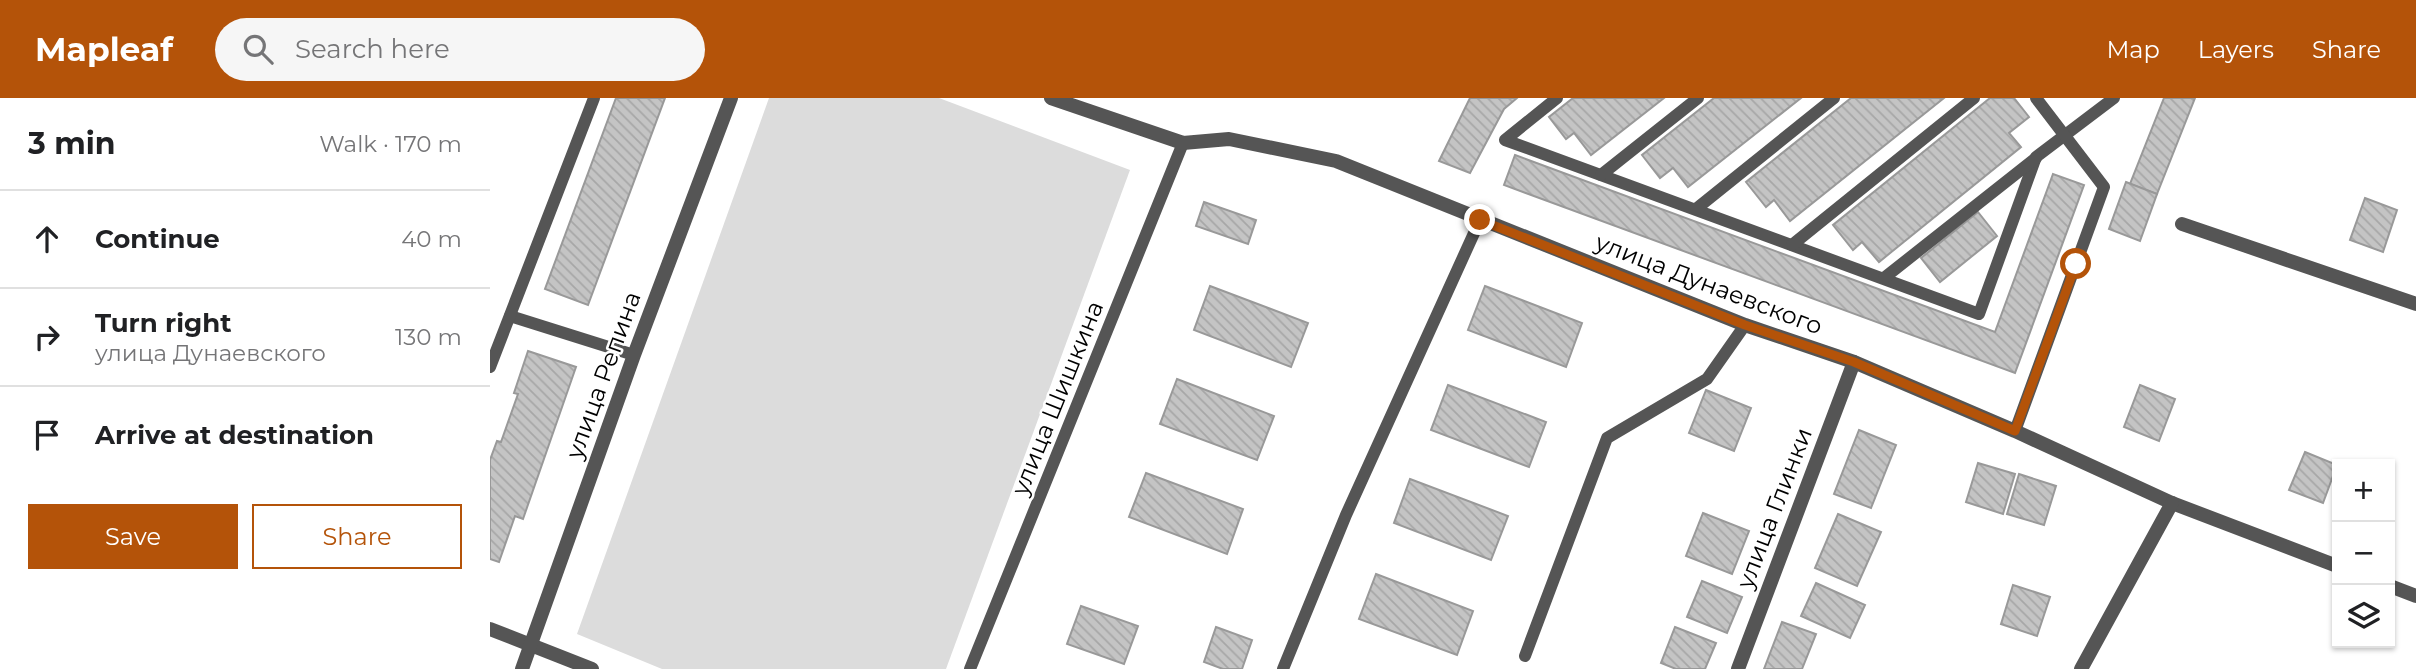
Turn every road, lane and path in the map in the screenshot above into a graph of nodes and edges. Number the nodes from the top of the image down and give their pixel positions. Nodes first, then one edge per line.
1 (594, 98) edge
2 (731, 98) edge
3 (1051, 98) edge
4 (1557, 98) edge
5 (1698, 98) edge
6 (1834, 98) edge
7 (1974, 98) edge
8 (2036, 98) edge
9 (2114, 98) edge
10 (2066, 136) junction
11 (1183, 143) junction
12 (2036, 157) junction
13 (1601, 175) junction
14 (1696, 209) junction
15 (1480, 220) junction
16 (2182, 224) dead end
17 (1792, 245) junction
18 (1884, 278) junction
19 (2416, 304) edge
20 (510, 316) junction
21 (1745, 325) junction
22 (634, 355) junction
23 (1854, 362) junction
24 (490, 367) edge
25 (2015, 431) junction
26 (2172, 503) junction
27 (2332, 564) edge
28 (2395, 588) edge
29 (2416, 596) edge
30 (490, 629) edge
31 (530, 645) junction
32 (1525, 656) dead end
33 (522, 669) edge
34 (592, 669) edge
35 (970, 669) edge
36 (1283, 669) edge
37 (1738, 669) edge
38 (2081, 669) edge

1 - 20 lane
2 - 22 street, улица Репина
3 - 11 street, улица Дунаевского
4 - 13 lane
5 - 13 lane
6 - 14 lane
7 - 17 lane
8 - 10 lane
9 - 10 lane
10 - 12 lane
10 - 25 lane
11 - 15 street, улица Дунаевского
11 - 35 lane, улица Шишкина
12 - 18 lane
12 - 18 lane
13 - 14 lane
14 - 17 lane
15 - 21 street, улица Дунаевского
15 - 36 lane
16 - 19 street
17 - 18 lane
20 - 22 lane
20 - 24 lane
21 - 23 street, улица Дунаевского
21 - 32 lane
22 - 31 street, улица Репина
23 - 25 street, улица Дунаевского
23 - 37 street, улица Глинки
25 - 26 street, улица Дунаевского
26 - 27 street, улица Дунаевского
26 - 38 street
28 - 29 street
30 - 31 street
31 - 33 street, улица Репина
31 - 34 street

